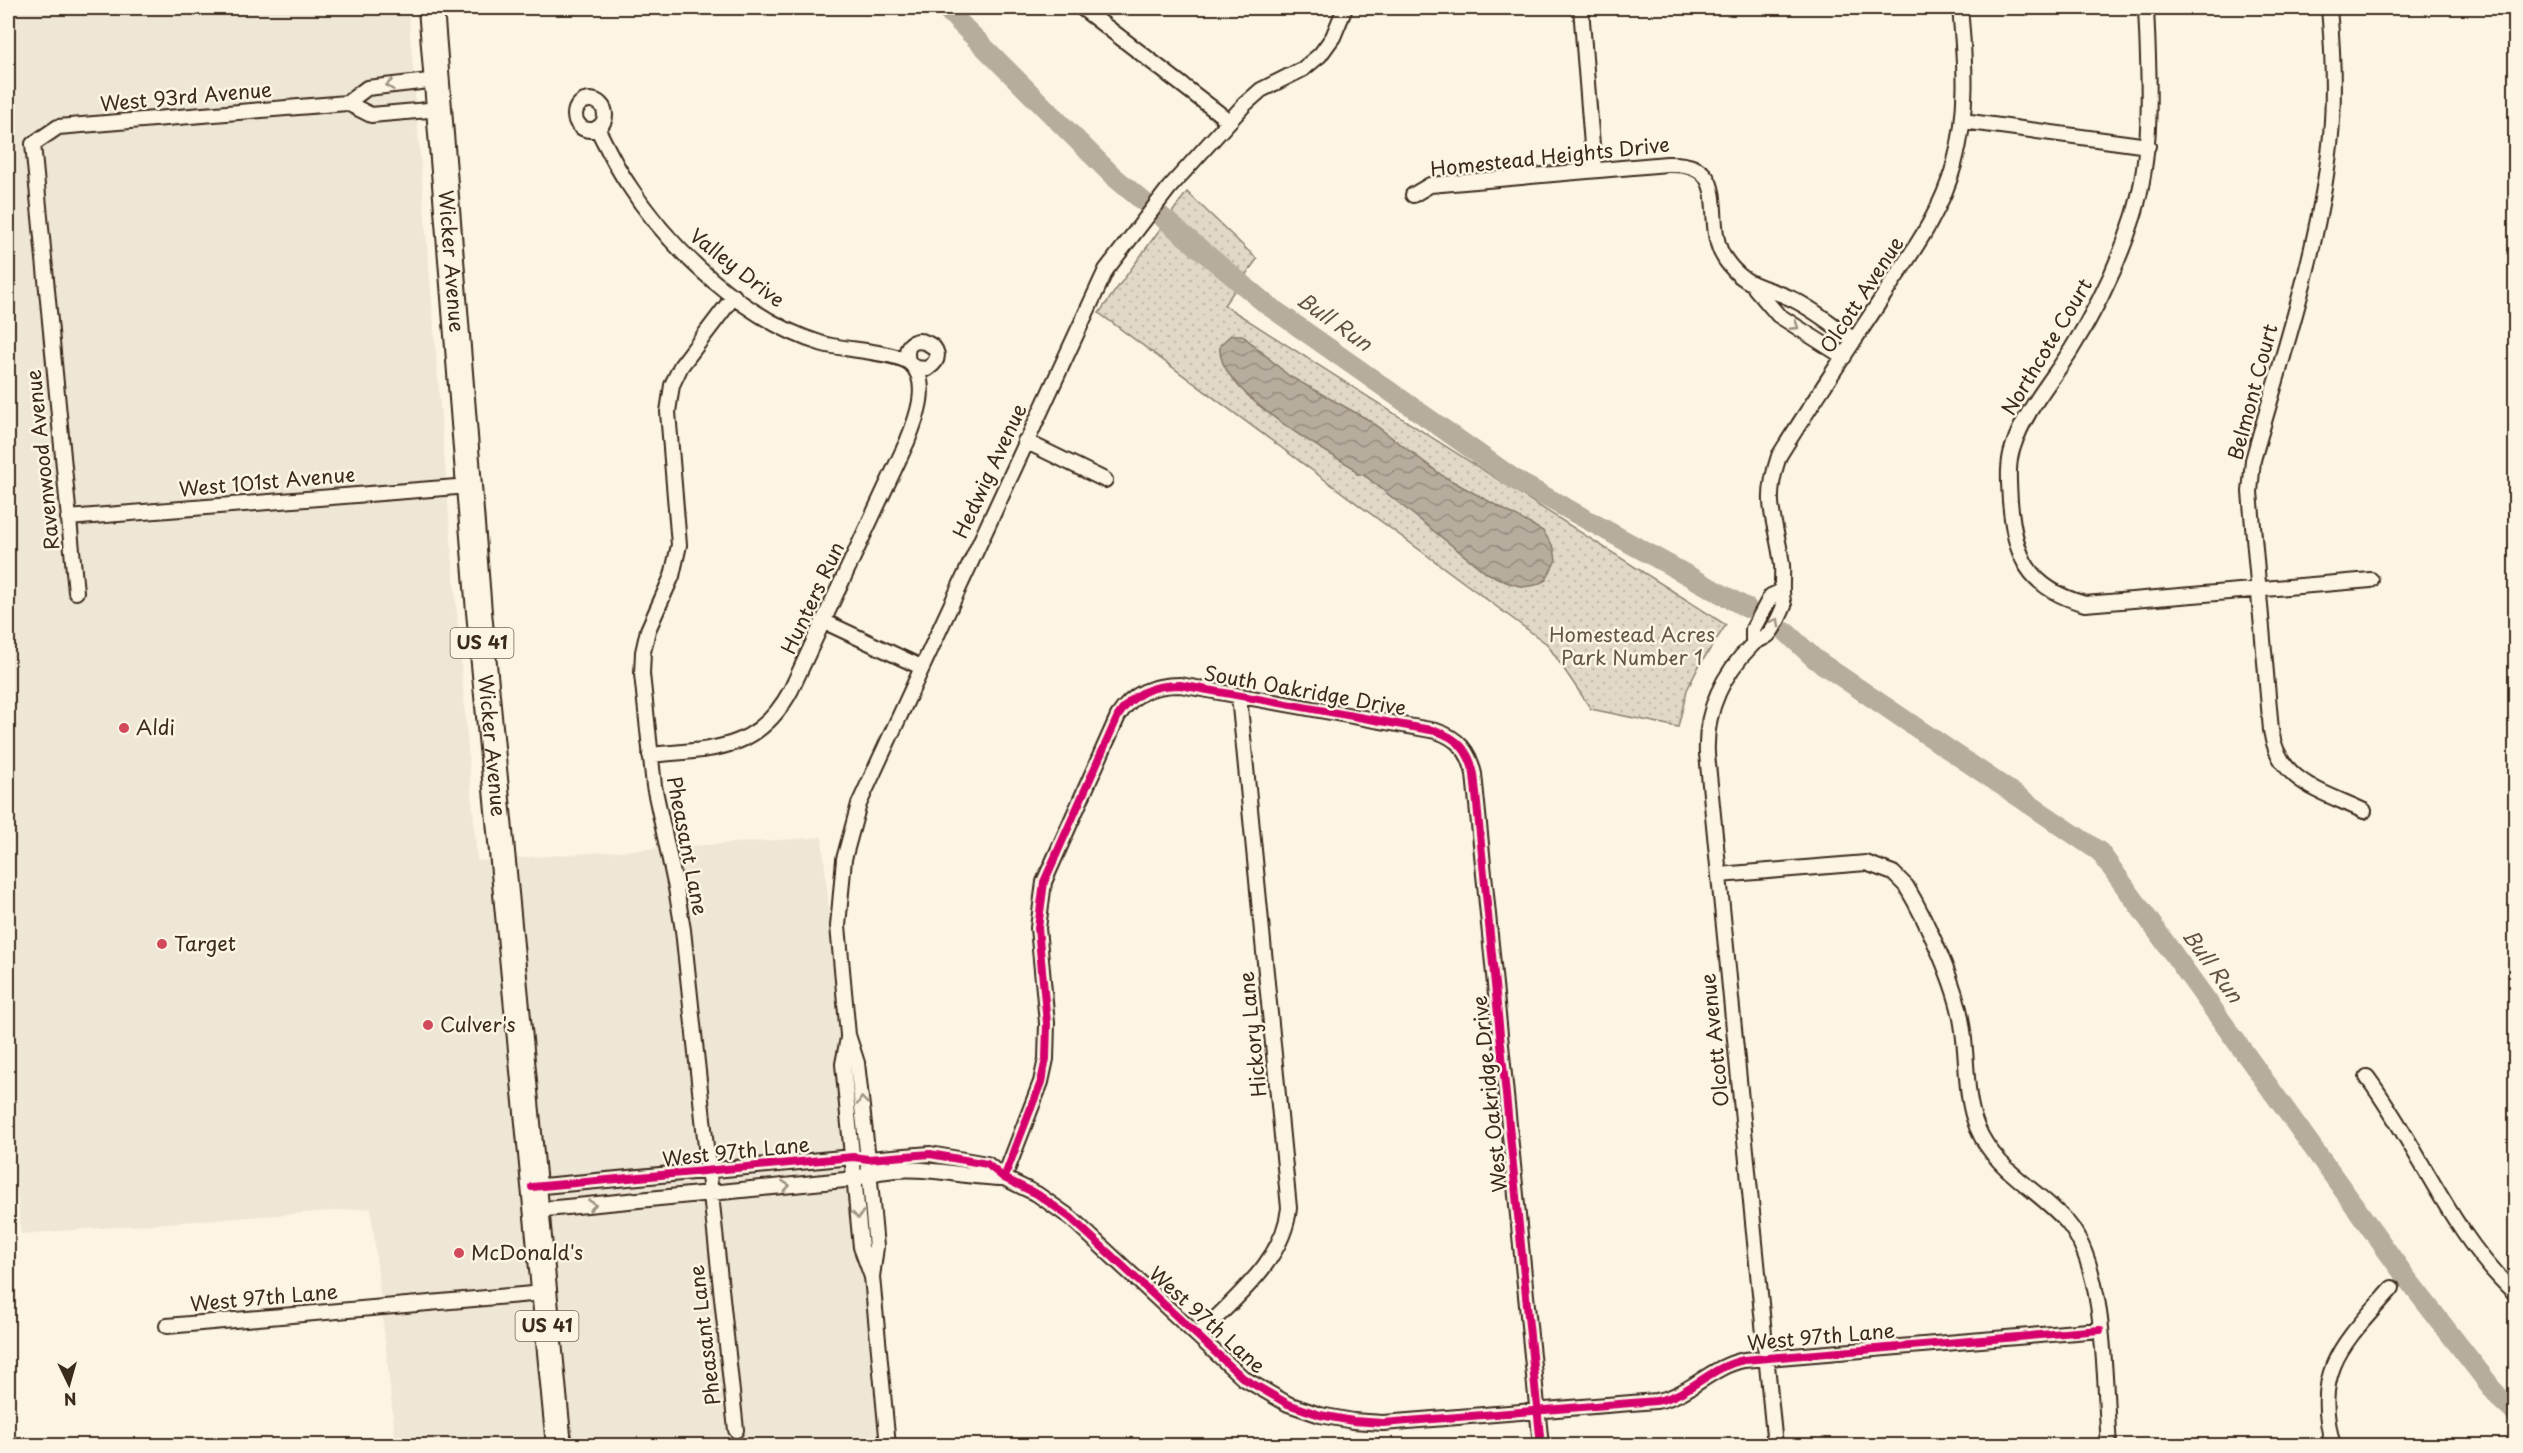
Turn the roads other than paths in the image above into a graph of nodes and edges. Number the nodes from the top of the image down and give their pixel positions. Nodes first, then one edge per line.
1 (431, 8) edge
2 (1082, 8) edge
3 (1345, 8) edge
4 (1581, 8) edge
5 (1960, 8) edge
6 (2146, 8) edge
7 (2329, 8) edge
8 (438, 80) junction
9 (347, 103) junction
10 (440, 109) junction
11 (1229, 121) junction
12 (1963, 121) junction
13 (597, 128) dead end
14 (33, 144) joint
15 (2148, 146) junction
16 (1594, 170) junction
17 (1413, 195) dead end
18 (1754, 286) junction
19 (734, 296) junction
20 (1855, 340) junction
21 (1844, 357) junction
22 (911, 365) joint
23 (1025, 441) junction
24 (1105, 480) dead end
25 (469, 486) junction
26 (68, 518) junction
27 (2371, 580) dead end
28 (2258, 590) junction
29 (76, 592) dead end
30 (823, 621) junction
31 (921, 667) junction
32 (1239, 696) junction
33 (1459, 742) joint
34 (650, 755) junction
35 (2364, 811) dead end
36 (1719, 875) junction
37 (848, 1035) junction
38 (2367, 1077) dead end
39 (853, 1156) junction
40 (868, 1159) junction
41 (707, 1171) junction
42 (869, 1174) junction
43 (1004, 1178) junction
44 (855, 1179) junction
45 (709, 1194) junction
46 (533, 1197) junction
47 (872, 1277) junction
48 (2392, 1288) dead end
49 (543, 1293) junction
50 (2516, 1294) edge
51 (167, 1326) dead end
52 (2100, 1330) junction
53 (1198, 1336) junction
54 (1766, 1358) junction
55 (1538, 1412) junction
56 (736, 1430) dead end
57 (559, 1446) edge
58 (888, 1446) edge
59 (1541, 1446) edge
60 (1775, 1446) edge
61 (2109, 1446) edge
62 (2333, 1446) edge

1 - 8 highway, Wicker Avenue / US 41
2 - 11 street
3 - 11 street, Hedwig Avenue
4 - 16 street
5 - 12 street, Olcott Avenue
6 - 15 street, Northcote Court
7 - 28 street, Belmont Court
8 -> 9 street, West 93rd Avenue
8 - 10 highway, Wicker Avenue / US 41
9 - 10 street, West 93rd Avenue
9 - 14 street, West 93rd Avenue
10 - 25 highway, Wicker Avenue / US 41
11 - 23 street, Hedwig Avenue
12 - 15 street
12 - 20 street, Olcott Avenue
13 - 19 street, Valley Drive
14 - 26 street, Ravenwood Avenue
15 - 28 street, Northcote Court
16 - 17 street, Homestead Heights Drive
16 - 18 street, Homestead Heights Drive
18 - 20 street, Homestead Heights Drive
18 -> 21 street, Homestead Heights Drive
19 - 22 street, Valley Drive
19 - 34 street, Pheasant Lane
20 - 21 street, Olcott Avenue
21 - 36 street, Olcott Avenue
22 - 30 street, Hunters Run
23 - 24 street
23 - 31 street, Hedwig Avenue
25 - 26 street, West 101st Avenue
25 - 46 highway, Wicker Avenue / US 41
26 - 29 street, Ravenwood Avenue
27 - 28 street, Northcote Court
28 - 35 street, Belmont Court
30 - 31 street
30 - 34 street, Hunters Run
31 - 37 street, Hedwig Avenue
32 - 33 street, South Oakridge Drive
32 - 43 street, South Oakridge Drive
32 - 53 street, Hickory Lane
33 - 55 street, West Oakridge Drive
34 - 41 street, Pheasant Lane
36 - 52 street
36 - 54 street, Olcott Avenue
37 - 39 street, Hedwig Avenue
40 -> 37 street, Hedwig Avenue
38 - 50 street
39 - 40 street, West 97th Lane
39 - 41 street, West 97th Lane
39 - 44 street, Hedwig Avenue
40 - 42 street, Hedwig Avenue
40 - 43 street, West 97th Lane
41 - 45 street, Pheasant Lane
41 - 46 street, West 97th Lane
42 - 43 street, West 97th Lane
42 - 44 street, West 97th Lane
42 - 47 street, Hedwig Avenue
43 - 53 street, West 97th Lane
45 -> 44 street, West 97th Lane
44 -> 47 street, Hedwig Avenue
46 -> 45 street, West 97th Lane
45 - 56 street, Pheasant Lane
46 - 49 highway, Wicker Avenue / US 41
47 - 58 street
48 - 62 street
49 - 51 street, West 97th Lane
49 - 57 highway, Wicker Avenue / US 41
52 - 54 street, West 97th Lane
52 - 61 street
53 - 55 street, West 97th Lane
54 - 55 street, West 97th Lane
54 - 60 street, Olcott Avenue
55 - 59 street, West Oakridge Drive

